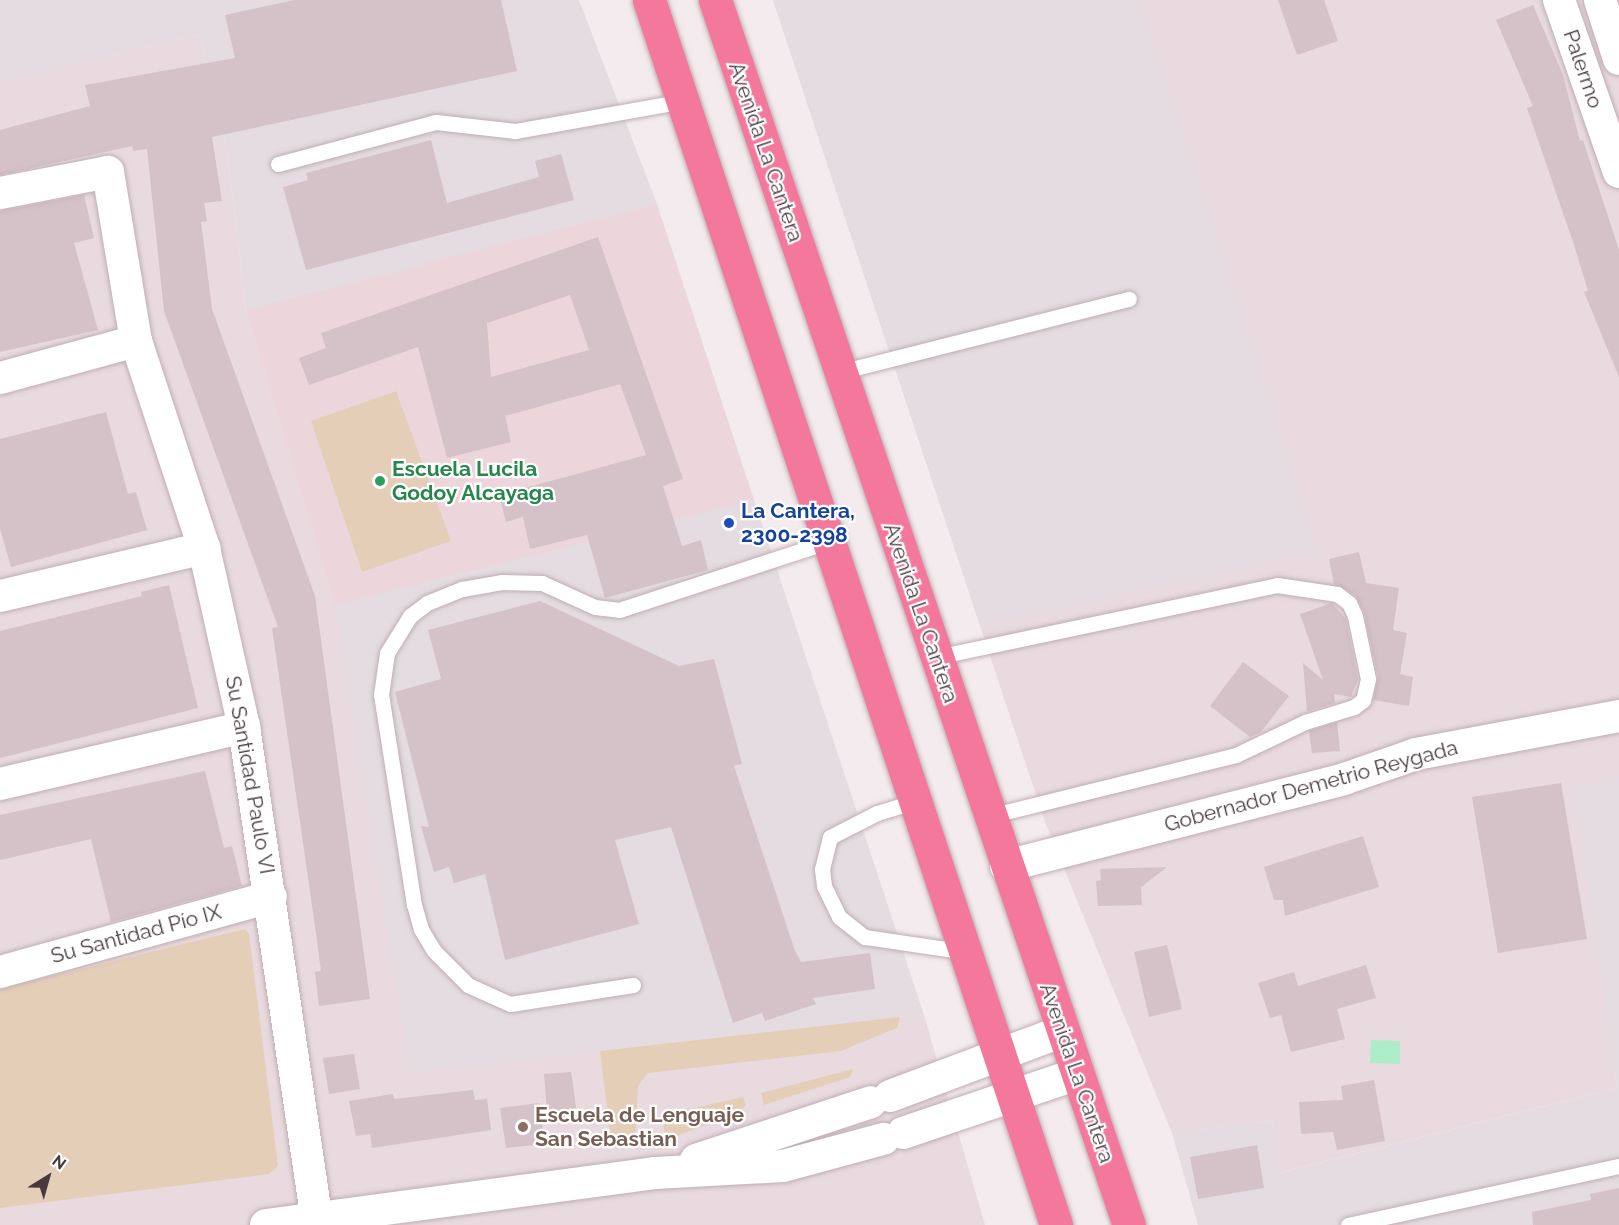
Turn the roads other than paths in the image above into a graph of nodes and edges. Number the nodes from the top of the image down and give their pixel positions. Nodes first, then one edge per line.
1 (649, 0) edge
2 (715, 0) edge
3 (1559, 0) edge
4 (1600, 0) edge
5 (1619, 59) edge
6 (684, 100) junction
7 (278, 164) dead end
8 (1619, 172) edge
9 (0, 193) edge
10 (1129, 299) dead end
11 (136, 341) junction
12 (840, 372) junction
13 (0, 378) edge
14 (830, 541) junction
15 (204, 548) junction
16 (0, 597) edge
17 (936, 657) junction
18 (1619, 716) edge
19 (244, 727) junction
20 (0, 784) edge
21 (916, 801) junction
22 (989, 816) junction
23 (1006, 866) junction
24 (271, 897) junction
25 (967, 952) junction
26 (0, 972) edge
27 (633, 985) dead end
28 (1063, 1031) junction
29 (1000, 1053) junction
30 (1077, 1074) junction
31 (1013, 1095) junction
32 (1619, 1166) edge
33 (655, 1173) junction
34 (317, 1220) junction
35 (266, 1225) edge
36 (1056, 1225) edge
37 (1130, 1225) edge
38 (1348, 1225) edge

1 - 6 highway
2 - 12 highway, Avenida La Cantera
3 - 8 street, Palermo
4 - 5 street, Palermo
6 - 7 lane
6 - 14 highway
9 - 11 street, Su Santidad Paulo VI
10 - 12 lane
11 - 13 street
11 - 15 street, Su Santidad Paulo VI
12 - 17 highway, Avenida La Cantera
14 - 21 highway
14 - 27 lane
15 - 16 street
15 - 19 street, Su Santidad Paulo VI
17 - 22 highway, Avenida La Cantera
17 - 22 lane
18 - 23 street, Gobernador Demetrio Reygada
19 - 20 street
19 - 24 street, Su Santidad Paulo VI
21 - 25 highway
21 - 25 lane
22 - 23 highway, Avenida La Cantera
23 - 28 highway, Avenida La Cantera
24 - 26 street, Su Santidad Pío IX
24 - 34 street, Su Santidad Paulo VI
25 - 29 highway
28 - 29 street
28 - 30 highway, Avenida La Cantera
29 - 31 highway
29 - 33 street
30 - 31 street
30 - 37 highway, Avenida La Cantera
31 - 33 street
31 - 36 highway
32 - 38 lane
33 - 34 street
34 - 35 street

